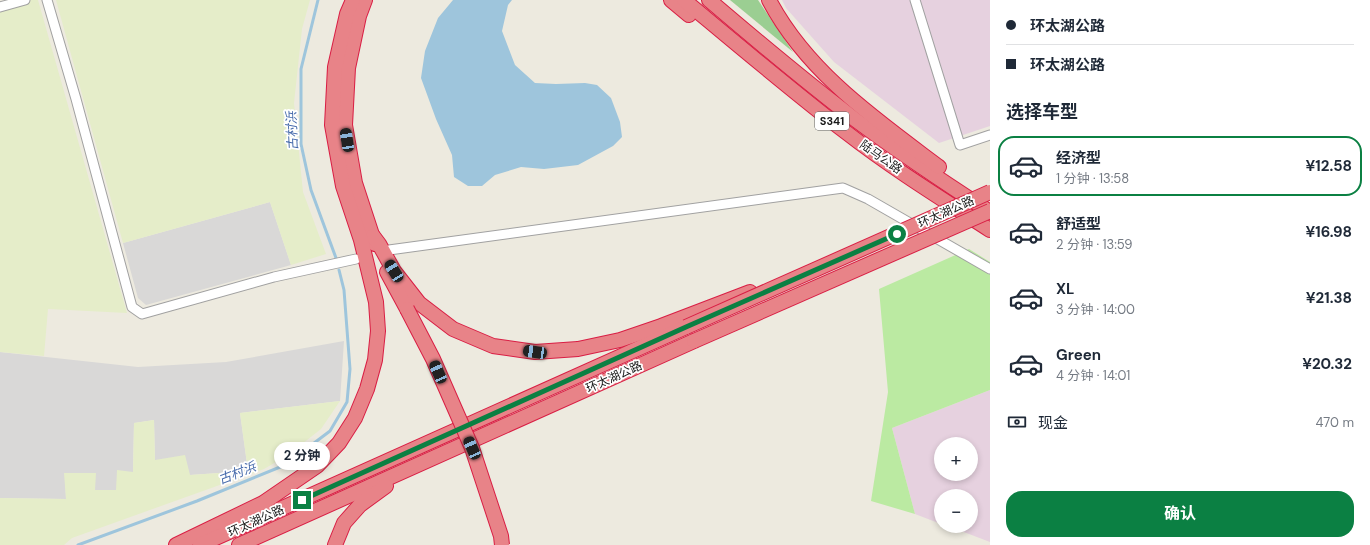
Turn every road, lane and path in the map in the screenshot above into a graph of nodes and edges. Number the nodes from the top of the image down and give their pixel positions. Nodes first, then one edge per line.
1 (25, 0) edge
2 (47, 0) edge
3 (353, 0) edge
4 (365, 0) edge
5 (368, 0) edge
6 (671, 0) edge
7 (684, 0) edge
8 (709, 0) edge
9 (769, 0) edge
10 (915, 0) edge
11 (0, 7) edge
12 (359, 16) junction
13 (990, 135) edge
14 (872, 151) junction
15 (990, 192) edge
16 (990, 206) edge
17 (990, 211) edge
18 (990, 230) edge
19 (367, 238) junction
20 (388, 250) dead end
21 (356, 259) dead end
22 (990, 269) edge
23 (403, 311) junction
24 (685, 322) junction
25 (628, 370) junction
26 (176, 545) edge
27 (200, 545) edge
28 (239, 545) edge
29 (335, 545) edge
30 (494, 545) edge
31 (502, 545) edge

1 - 11 street
2 - 21 street
3 - 19 highway
4 - 12 highway
5 - 12 highway
6 - 14 highway
7 - 14 highway, 陆马公路 / S341
8 - 17 highway, 陆马公路 / S341
9 - 16 highway
10 - 13 street
12 - 19 highway
14 - 18 highway, 陆马公路 / S341
15 - 24 highway, 环太湖公路, bridge
17 - 25 highway, 环太湖公路, bridge
19 - 23 highway
19 - 24 highway
19 - 26 highway
20 - 22 street
23 - 30 highway
23 - 31 highway, bridge
24 - 27 highway, 环太湖公路
25 - 28 highway, 环太湖公路
25 - 29 highway

